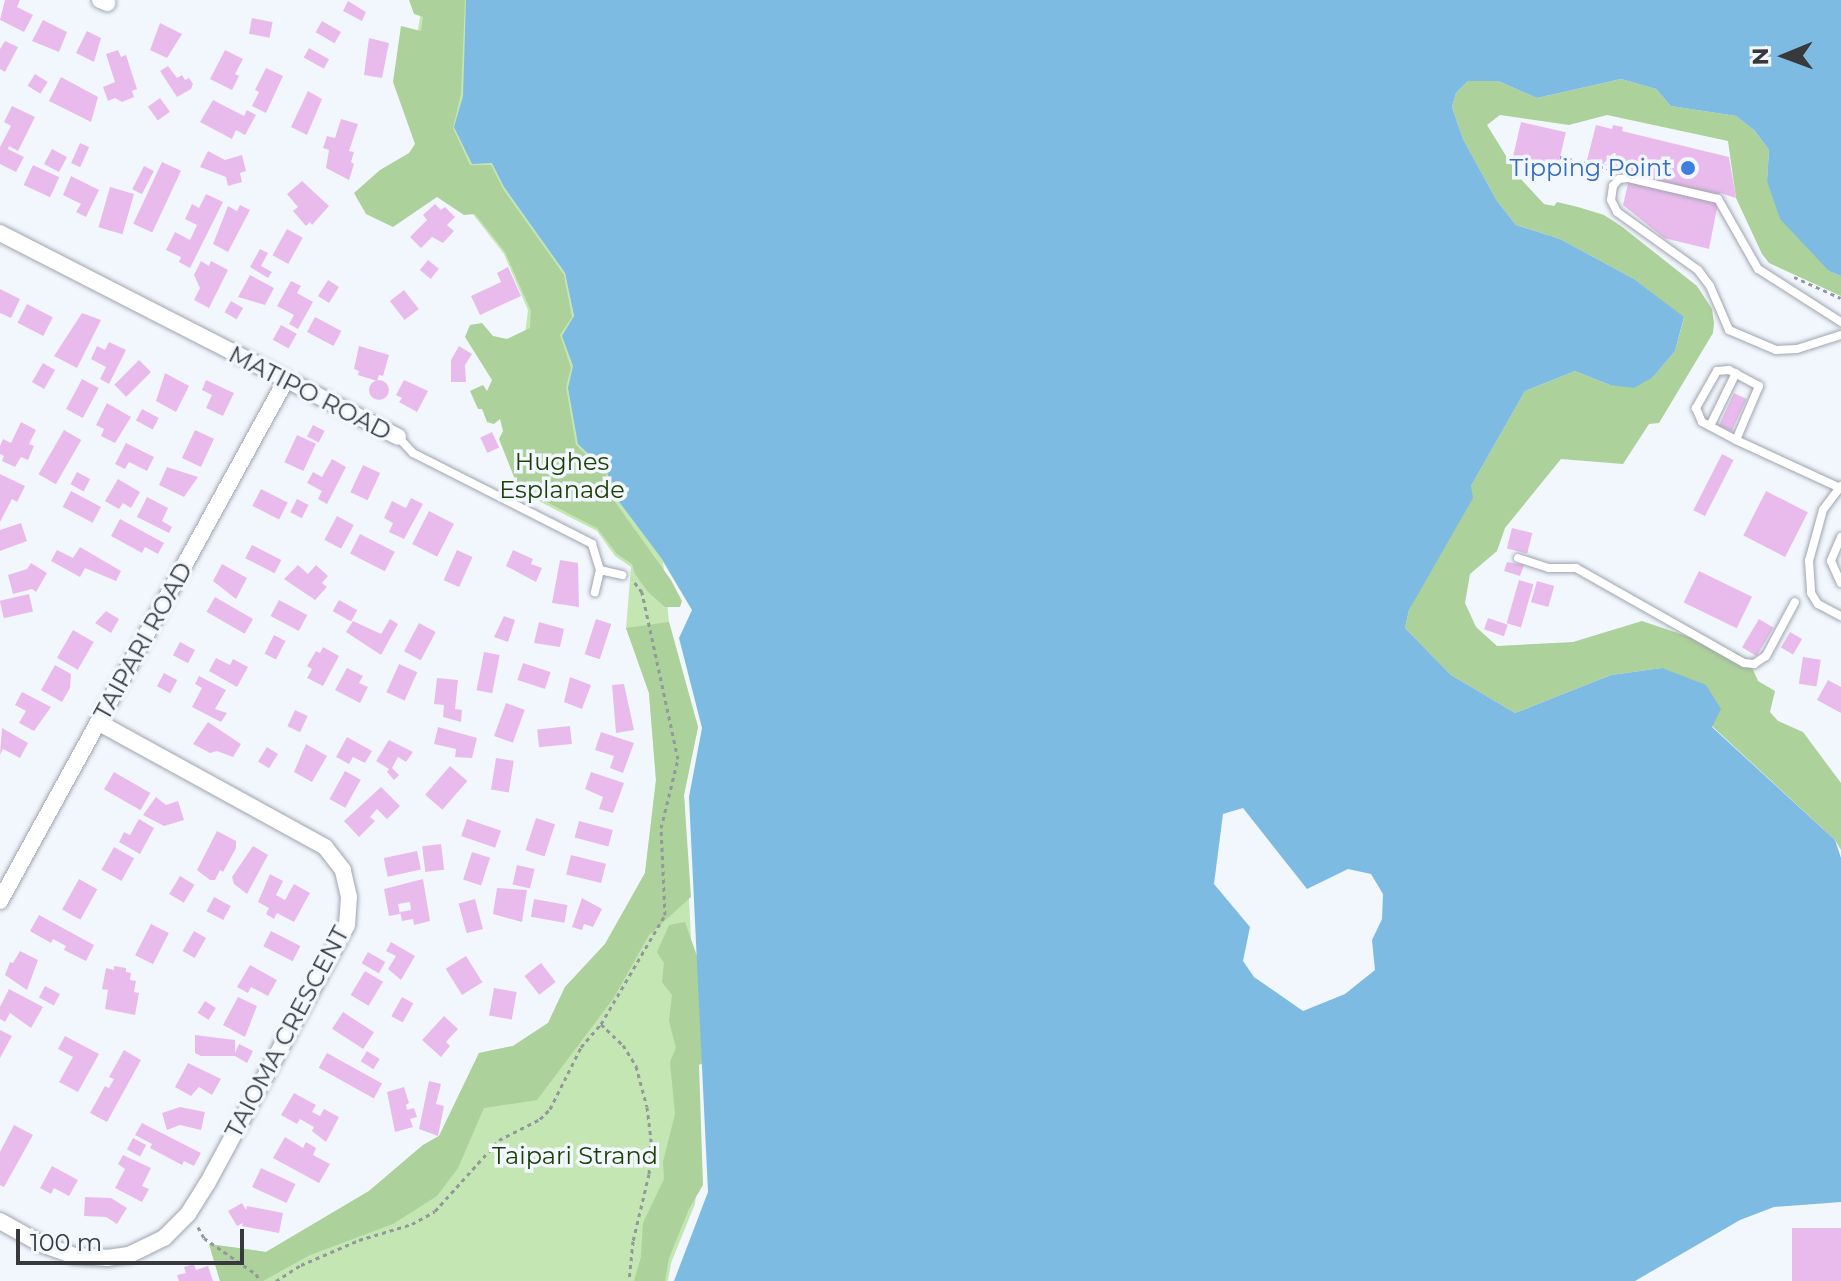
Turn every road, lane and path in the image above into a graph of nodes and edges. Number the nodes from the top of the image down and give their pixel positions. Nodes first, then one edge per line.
1 (1560, 157) dead end
2 (1618, 168) dead end
3 (0, 233) edge
4 (1841, 322) edge
5 (1841, 335) edge
6 (1736, 373) junction
7 (286, 380) junction
8 (1710, 426) junction
9 (398, 437) joint
10 (1736, 440) junction
11 (1839, 491) edge
12 (1841, 537) edge
13 (1518, 558) dead end
14 (600, 570) junction
15 (625, 576) joint
16 (1841, 583) edge
17 (595, 592) dead end
18 (1795, 602) dead end
19 (1841, 616) edge
20 (98, 722) junction
21 (0, 901) edge
22 (601, 1024) junction
23 (0, 1221) edge
24 (196, 1222) dead end
25 (260, 1281) edge
26 (276, 1281) edge
27 (629, 1281) edge

1 - 2 path
3 - 7 street, MATIPO ROAD
4 - 5 lane
6 - 8 lane
6 - 8 lane
6 - 10 lane
7 - 9 street, MATIPO ROAD
7 - 20 street, TAIPARI ROAD
8 - 10 lane
9 - 14 lane, MATIPO ROAD
10 - 11 lane
11 - 19 lane
12 - 16 lane
13 - 18 lane
14 - 15 lane
14 - 17 lane
15 - 22 path
20 - 21 street, TAIPARI ROAD
20 - 23 street, TAIOMA CRESCENT
22 - 26 path
22 - 27 path
24 - 25 path

